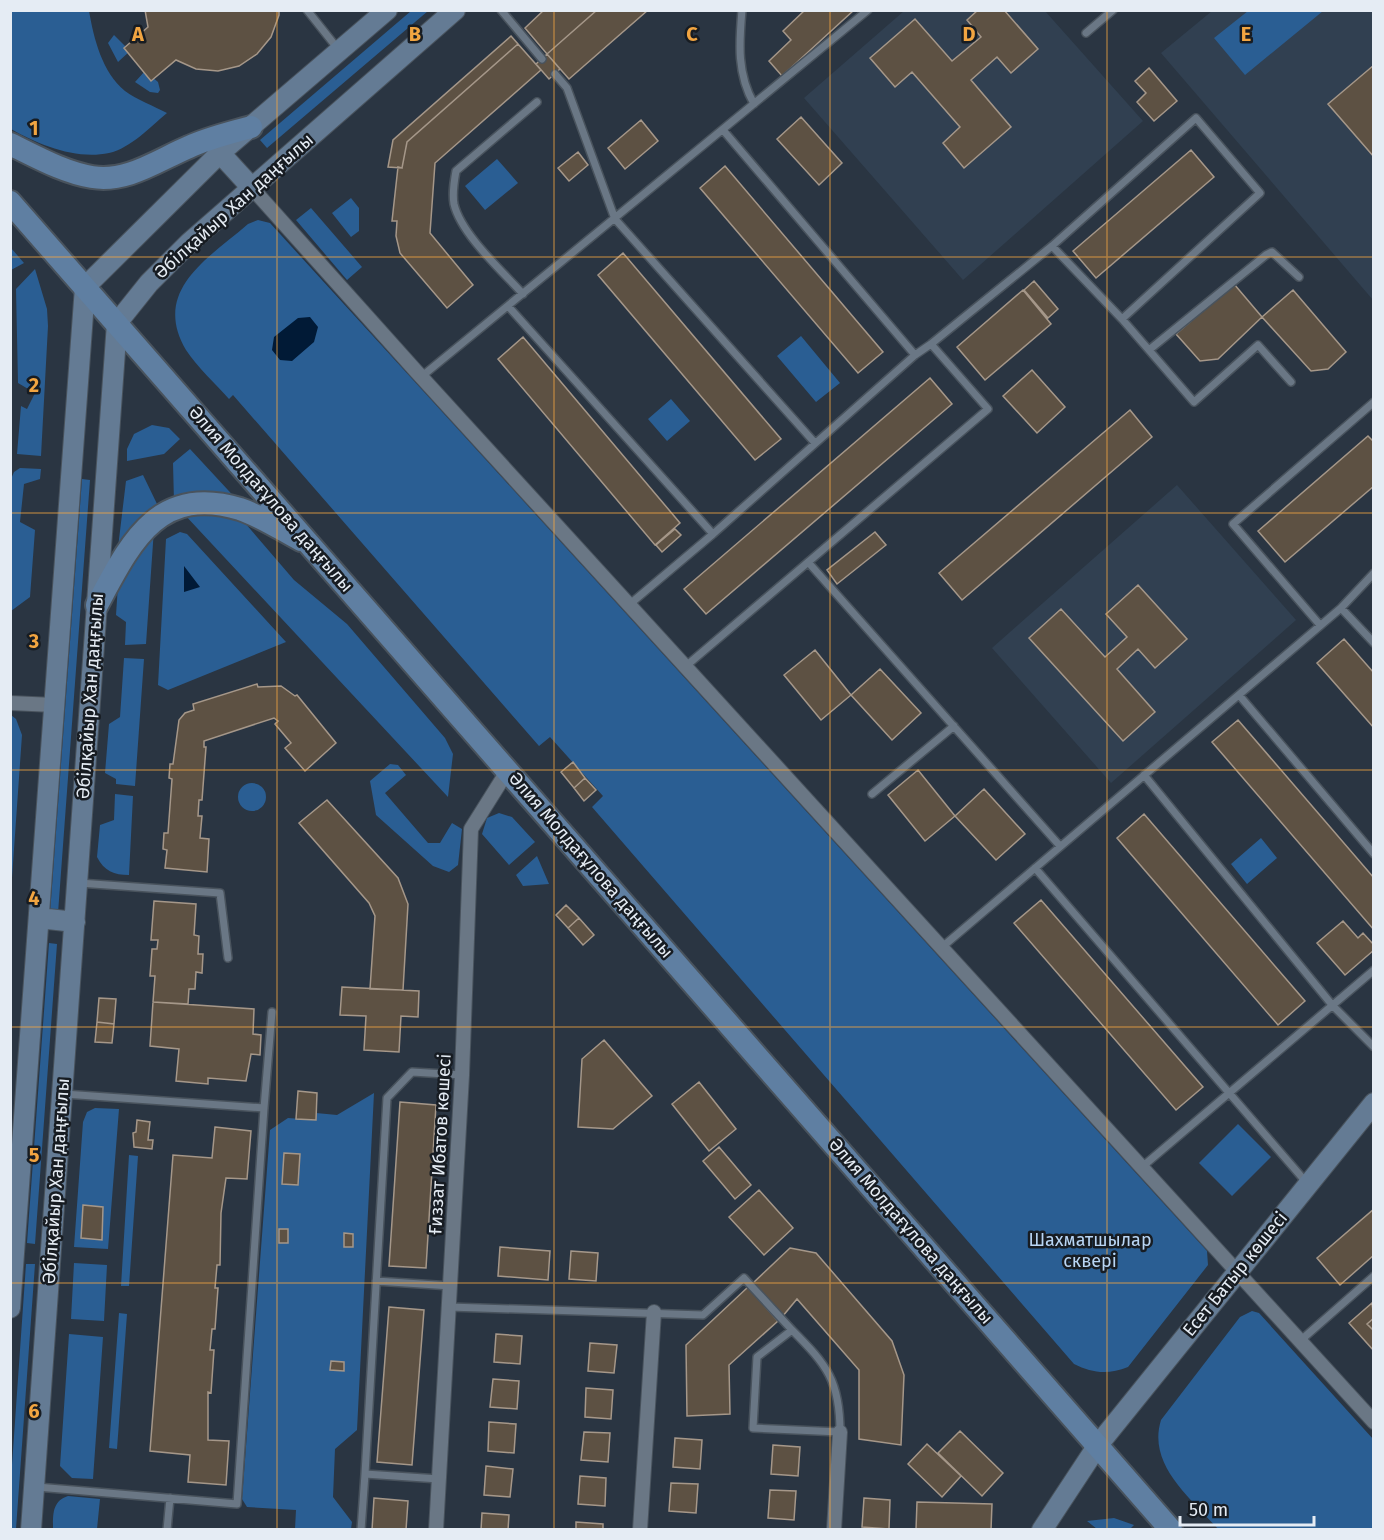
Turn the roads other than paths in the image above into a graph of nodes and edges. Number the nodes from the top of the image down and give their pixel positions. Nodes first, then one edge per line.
1 (307, 10) edge
2 (387, 10) edge
3 (455, 10) edge
4 (501, 10) edge
5 (742, 10) edge
6 (868, 10) edge
7 (1113, 10) edge
8 (1086, 33) dead end
9 (340, 51) junction
10 (542, 58) dead end
11 (555, 74) dead end
12 (537, 102) dead end
13 (754, 104) junction
14 (251, 127) junction
15 (723, 130) junction
16 (10, 144) edge
17 (220, 153) junction
18 (252, 188) junction
19 (10, 202) edge
20 (615, 219) junction
21 (1052, 246) junction
22 (1299, 277) dead end
23 (85, 287) junction
24 (523, 294) junction
25 (508, 306) junction
26 (1122, 319) junction
27 (117, 323) junction
28 (931, 344) junction
29 (1149, 350) junction
30 (915, 354) junction
31 (421, 377) junction
32 (1291, 382) dead end
33 (1374, 402) edge
34 (815, 444) junction
35 (714, 534) junction
36 (314, 547) junction
37 (808, 562) junction
38 (1374, 573) edge
39 (630, 604) junction
40 (96, 605) junction
41 (1341, 608) junction
42 (1320, 625) junction
43 (1374, 643) edge
44 (686, 666) junction
45 (1239, 694) junction
46 (10, 703) edge
47 (54, 705) junction
48 (954, 726) junction
49 (508, 770) junction
50 (1144, 775) junction
51 (872, 794) dead end
52 (1060, 846) junction
53 (1374, 854) edge
54 (1035, 868) junction
55 (77, 883) junction
56 (39, 918) junction
57 (75, 922) junction
58 (941, 948) junction
59 (228, 958) dead end
60 (1374, 970) edge
61 (1334, 1005) junction
62 (272, 1012) dead end
63 (1374, 1047) edge
64 (462, 1075) junction
65 (62, 1094) junction
66 (1229, 1094) junction
67 (1374, 1103) edge
68 (264, 1107) junction
69 (1142, 1167) junction
70 (1308, 1184) junction
71 (12, 1264) edge
72 (1237, 1271) junction
73 (1374, 1275) edge
74 (376, 1281) junction
75 (451, 1286) junction
76 (449, 1307) junction
77 (10, 1308) edge
78 (654, 1312) junction
79 (792, 1330) junction
80 (1300, 1341) junction
81 (1374, 1422) edge
82 (840, 1432) junction
83 (1098, 1445) junction
84 (365, 1474) junction
85 (439, 1479) junction
86 (34, 1487) junction
87 (170, 1498) junction
88 (31, 1530) edge
89 (167, 1530) edge
90 (361, 1530) edge
91 (436, 1530) edge
92 (640, 1530) edge
93 (834, 1530) edge
94 (1042, 1530) edge
95 (1171, 1530) edge

1 - 9 lane
2 - 9 main road
3 - 18 main road, Әбілқайыр Хан даңғылы
4 - 10 lane
5 - 13 lane
6 - 13 lane
7 - 8 lane
9 - 14 main road
11 - 20 lane
12 - 24 lane
13 - 15 lane
14 - 16 main road
14 - 17 main road
15 - 20 lane
15 - 30 lane
17 - 18 main road
17 - 23 main road
18 - 27 main road, Әбілқайыр Хан даңғылы
18 - 31 street
19 - 23 main road, Әлия Молдағұлова даңғылы
20 - 24 lane
20 - 34 lane
21 - 26 lane
21 - 26 lane
21 - 28 lane
22 - 29 lane
23 - 27 main road, Әлия Молдағұлова даңғылы
23 - 47 main road, Әбілқайыр Хан даңғылы
24 - 25 lane
25 - 31 lane
25 - 35 lane
26 - 29 lane
27 - 36 main road, Әлия Молдағұлова даңғылы
27 - 40 main road, Әбілқайыр Хан даңғылы
28 - 30 lane
28 - 37 lane
29 - 32 lane
30 - 34 lane
31 - 39 street
33 - 42 lane
34 - 35 lane
35 - 39 lane
36 - 40 main road
36 - 49 main road, Әлия Молдағұлова даңғылы
37 - 44 lane
37 - 48 lane
38 - 41 lane
39 - 44 street
40 - 55 main road, Әбілқайыр Хан даңғылы
41 - 42 lane
41 - 43 lane
42 - 45 lane
44 - 58 street
45 - 50 lane
45 - 53 lane
46 - 47 street
47 - 56 main road, Әбілқайыр Хан даңғылы
48 - 51 lane
48 - 52 lane
49 - 64 street, Ғиззат Ибатов көшесі
49 - 83 main road, Әлия Молдағұлова даңғылы
50 - 52 lane
50 - 61 lane
52 - 54 lane
54 - 58 lane
54 - 66 lane
55 - 57 main road, Әбілқайыр Хан даңғылы
55 - 59 lane
56 - 57 main road
56 - 71 main road, Әбілқайыр Хан даңғылы
57 - 65 main road, Әбілқайыр Хан даңғылы
58 - 69 street
60 - 61 lane
61 - 63 lane
61 - 66 lane
62 - 68 lane
64 - 74 lane
64 - 75 street, Ғиззат Ибатов көшесі
65 - 68 lane
65 - 86 main road, Әбілқайыр Хан даңғылы
66 - 69 lane
66 - 70 lane
67 - 70 main road, Есет Батыр көшесі
68 - 87 lane
69 - 72 street
70 - 72 main road, Есет Батыр көшесі
71 - 77 main road, Әбілқайыр Хан даңғылы
72 - 80 street
72 - 83 main road, Есет Батыр көшесі
73 - 80 lane
74 - 75 lane
74 - 84 lane
75 - 76 street, Ғиззат Ибатов көшесі
76 - 78 lane
76 - 85 street, Ғиззат Ибатов көшесі
78 - 79 lane
78 - 92 street
79 - 82 lane
79 - 82 lane
80 - 81 street
82 - 93 street
83 - 94 main road, Есет Батыр көшесі
83 - 95 main road, Әлия Молдағұлова даңғылы
84 - 85 lane
84 - 90 lane
85 - 91 street, Ғиззат Ибатов көшесі
86 - 87 lane
86 - 88 main road, Әбілқайыр Хан даңғылы
87 - 89 lane

